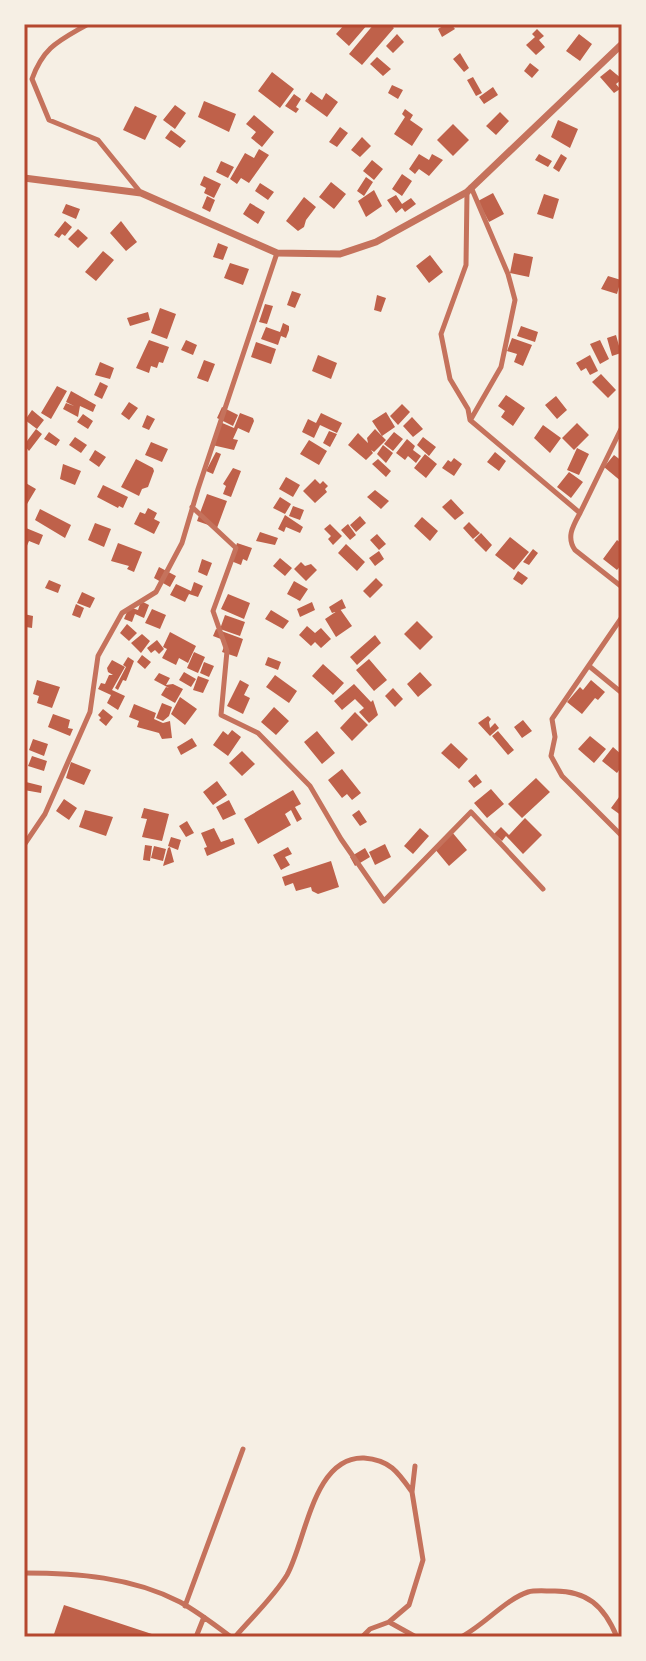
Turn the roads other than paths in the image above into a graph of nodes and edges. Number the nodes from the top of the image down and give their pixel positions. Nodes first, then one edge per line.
1 (88, 24) edge
2 (622, 44) edge
3 (24, 178) edge
4 (469, 190) junction
5 (141, 193) junction
6 (277, 253) junction
7 (470, 420) junction
8 (622, 427) edge
9 (192, 507) junction
10 (580, 513) junction
11 (622, 587) edge
12 (622, 617) edge
13 (589, 666) junction
14 (622, 693) edge
15 (622, 836) edge
16 (24, 845) edge
17 (543, 889) dead end
18 (243, 1449) dead end
19 (415, 1466) dead end
20 (412, 1492) junction
21 (24, 1573) edge
22 (185, 1606) junction
23 (204, 1617) junction
24 (389, 1622) junction
25 (196, 1637) edge
26 (233, 1637) edge
27 (362, 1637) edge
28 (416, 1637) edge
29 (461, 1637) edge
30 (617, 1637) edge

1 - 5 street
2 - 4 street
3 - 5 street
4 - 6 street
4 - 7 street
4 - 7 street
5 - 6 street
6 - 9 street
7 - 10 street
8 - 10 street
9 - 16 street
9 - 17 street
10 - 11 street
12 - 13 street
13 - 14 street
13 - 15 street
18 - 22 street
19 - 20 street
20 - 24 street
20 - 26 street
21 - 22 street
22 - 23 street
23 - 25 street
23 - 26 street
24 - 27 street
24 - 28 street
29 - 30 street

